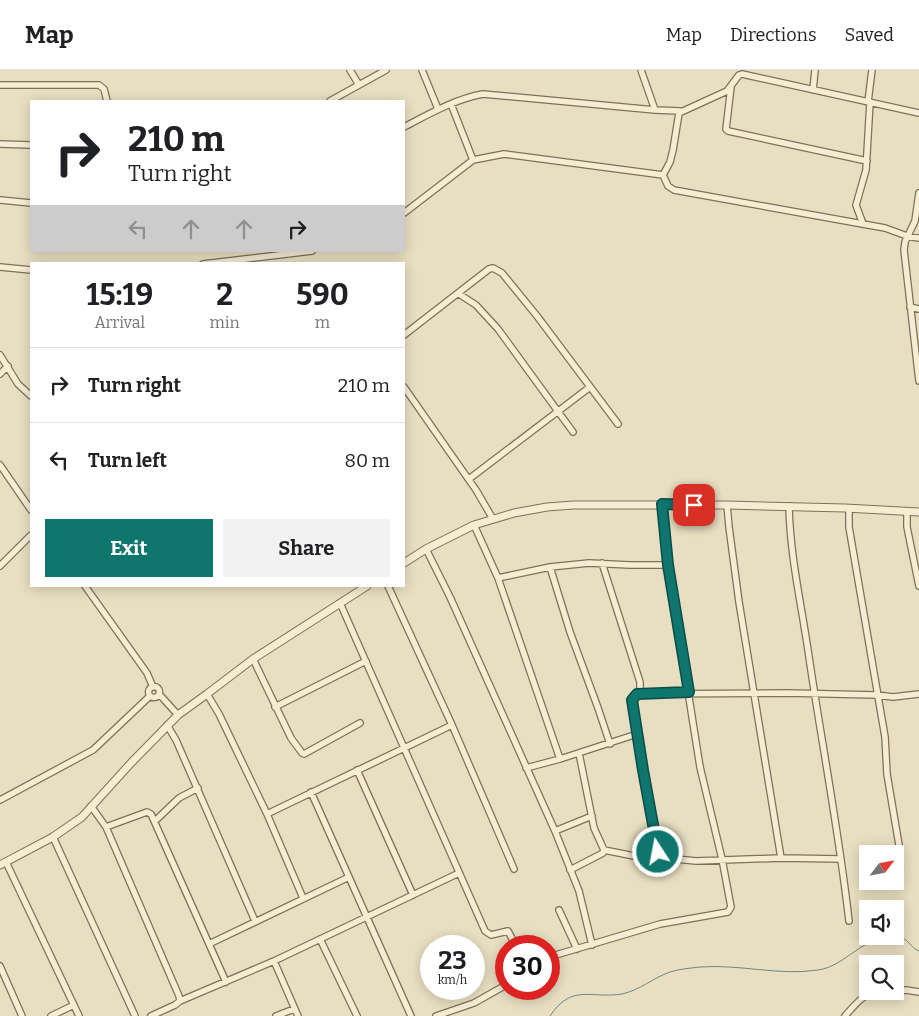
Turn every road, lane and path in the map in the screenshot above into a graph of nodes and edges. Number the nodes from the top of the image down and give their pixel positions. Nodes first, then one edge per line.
1 (350, 70) edge
2 (386, 70) edge
3 (422, 70) edge
4 (641, 70) edge
5 (815, 70) edge
6 (872, 70) edge
7 (739, 73) edge
8 (0, 85) edge
9 (359, 85) junction
10 (731, 87) junction
11 (813, 90) junction
12 (107, 100) edge
13 (332, 100) edge
14 (869, 102) junction
15 (451, 104) junction
16 (438, 110) junction
17 (655, 110) junction
18 (680, 111) junction
19 (919, 113) edge
20 (405, 126) edge
21 (0, 144) edge
22 (30, 145) edge
23 (473, 160) junction
24 (867, 161) junction
25 (664, 175) junction
26 (919, 192) edge
27 (0, 200) edge
28 (30, 202) edge
29 (405, 212) edge
30 (863, 224) junction
31 (907, 236) junction
32 (919, 238) edge
33 (304, 252) edge
34 (220, 262) edge
35 (0, 267) edge
36 (30, 270) edge
37 (459, 294) junction
38 (910, 307) junction
39 (919, 309) edge
40 (405, 334) edge
41 (0, 354) edge
42 (918, 358) edge
43 (8, 366) junction
44 (0, 374) edge
45 (919, 381) edge
46 (590, 387) junction
47 (405, 388) edge
48 (30, 395) edge
49 (558, 411) junction
50 (618, 424) dead end
51 (574, 432) dead end
52 (0, 465) edge
53 (469, 480) junction
54 (662, 504) junction
55 (727, 505) junction
56 (789, 506) junction
57 (849, 508) junction
58 (30, 509) edge
59 (907, 511) junction
60 (919, 512) edge
61 (493, 519) junction
62 (474, 524) junction
63 (30, 536) edge
64 (426, 549) junction
65 (405, 562) edge
66 (602, 563) junction
67 (668, 565) junction
68 (0, 566) edge
69 (550, 567) junction
70 (498, 578) junction
71 (919, 586) edge
72 (86, 587) edge
73 (365, 587) edge
74 (388, 587) edge
75 (340, 603) junction
76 (253, 659) junction
77 (366, 661) junction
78 (153, 687) junction
79 (689, 692) junction
80 (814, 693) junction
81 (159, 694) junction
82 (207, 694) junction
83 (637, 694) junction
84 (754, 694) junction
85 (919, 694) edge
86 (877, 695) junction
87 (150, 696) junction
88 (275, 707) junction
89 (178, 715) junction
90 (360, 723) dead end
91 (167, 725) junction
92 (452, 725) junction
93 (637, 734) junction
94 (610, 744) junction
95 (404, 748) junction
96 (579, 753) junction
97 (560, 759) junction
98 (526, 768) junction
99 (357, 770) junction
100 (198, 788) junction
101 (311, 792) junction
102 (0, 800) edge
103 (91, 806) junction
104 (267, 814) junction
105 (592, 816) junction
106 (156, 821) junction
107 (106, 827) junction
108 (554, 831) junction
109 (53, 837) junction
110 (899, 845) dead end
111 (604, 850) junction
112 (666, 858) dead end
113 (781, 858) junction
114 (722, 859) junction
115 (842, 859) junction
116 (3, 864) edge
117 (514, 869) dead end
118 (570, 870) junction
119 (459, 873) junction
120 (349, 877) junction
121 (413, 895) junction
122 (303, 898) junction
123 (559, 910) dead end
124 (366, 917) junction
125 (255, 921) junction
126 (849, 921) dead end
127 (510, 935) edge
128 (320, 939) junction
129 (209, 944) junction
130 (592, 945) junction
131 (577, 949) junction
132 (560, 954) edge
133 (274, 961) junction
134 (0, 966) edge
135 (226, 982) junction
136 (904, 990) edge
137 (495, 991) edge
138 (919, 992) edge
139 (860, 1000) edge
140 (180, 1001) junction
141 (74, 1005) junction
142 (294, 1009) junction
143 (22, 1016) edge
144 (51, 1016) edge
145 (79, 1016) edge
146 (135, 1016) edge
147 (151, 1016) edge
148 (276, 1016) edge
149 (298, 1016) edge
150 (357, 1016) edge
151 (411, 1016) edge
152 (436, 1016) edge
153 (845, 1016) edge

1 - 9 street
2 - 9 street
3 - 16 street
4 - 17 street
5 - 11 street
6 - 14 street
7 - 10 street
7 - 11 street
8 - 12 street
9 - 13 street
10 - 18 street
10 - 24 street
11 - 14 street
14 - 19 street
14 - 24 street
15 - 16 street
15 - 17 street
15 - 23 street
16 - 20 street
17 - 18 street
18 - 25 street
21 - 22 street
23 - 25 street
23 - 29 street
24 - 30 street
25 - 30 street
26 - 31 street
27 - 28 street
30 - 31 street
31 - 32 street
31 - 38 street
33 - 34 street
35 - 36 street
37 - 40 street
37 - 46 street
37 - 49 street
38 - 39 street
38 - 42 street
41 - 43 street
42 - 45 street
43 - 44 street
43 - 48 street
46 - 49 street
46 - 50 street
47 - 53 street
49 - 51 street
49 - 53 street
52 - 58 street
53 - 61 street
54 - 55 street
54 - 61 street
54 - 67 street
55 - 56 street
55 - 84 street
56 - 57 street
56 - 80 street
57 - 59 street
57 - 86 street
59 - 60 street
59 - 71 street
61 - 62 street
62 - 64 street
62 - 70 street
63 - 68 street
64 - 65 street
64 - 98 street
66 - 67 street
66 - 69 street
66 - 83 street
67 - 79 street
69 - 70 street
69 - 94 street
70 - 97 street
72 - 78 street
73 - 75 street
74 - 92 street
75 - 76 street
75 - 77 street
76 - 82 street
76 - 88 street
77 - 88 street
77 - 95 street
78 - 81 street
78 - 87 street
79 - 83 street
79 - 84 street
79 - 114 street
80 - 84 street
80 - 86 street
80 - 115 street
81 - 87 street
81 - 89 street
82 - 89 street
82 - 104 street
83 - 93 street
84 - 113 street
85 - 86 street
86 - 110 street
87 - 102 street
88 - 90 street
89 - 91 street
91 - 100 street
91 - 103 street
92 - 95 street
92 - 117 street
93 - 94 street
93 - 111 street
94 - 96 street
95 - 99 street
95 - 119 street
96 - 97 street
96 - 105 street
97 - 98 street
98 - 108 street
99 - 101 street
99 - 121 street
100 - 106 street
100 - 125 street
101 - 104 street
101 - 120 street
103 - 107 street
103 - 109 street
104 - 122 street
105 - 108 street
105 - 111 street
106 - 107 street
106 - 129 street
107 - 140 street
108 - 118 street
109 - 116 street
109 - 146 street
111 - 118 street
112 - 114 street
113 - 114 street
113 - 115 street
114 - 130 street
115 - 126 street
116 - 141 street
118 - 130 street
119 - 121 street
119 - 127 street
120 - 122 street
120 - 124 street
121 - 124 street
122 - 125 street
123 - 131 street
124 - 128 street
124 - 151 street
125 - 129 street
128 - 133 street
128 - 150 street
129 - 135 street
130 - 131 street
131 - 132 street
133 - 135 street
133 - 142 street
134 - 143 street
135 - 140 street
136 - 138 street
137 - 152 street
139 - 153 street
140 - 147 street
141 - 144 street
141 - 145 street
142 - 148 street
142 - 149 street

